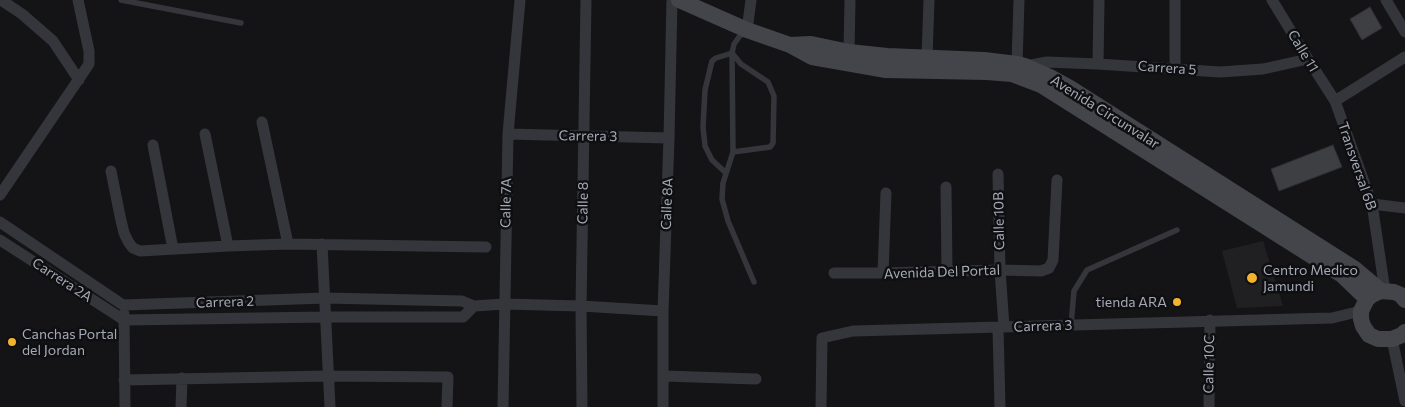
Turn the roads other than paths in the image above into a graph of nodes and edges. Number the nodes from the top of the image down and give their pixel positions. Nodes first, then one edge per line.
1 (0, 0) edge
2 (78, 0) edge
3 (121, 0) edge
4 (520, 0) edge
5 (586, 0) edge
6 (672, 0) edge
7 (679, 0) edge
8 (751, 0) edge
9 (850, 0) edge
10 (929, 0) edge
11 (1019, 0) edge
12 (1099, 0) edge
13 (1175, 0) edge
14 (1272, 0) edge
15 (1386, 0) edge
16 (241, 23) dead end
17 (747, 30) junction
18 (1405, 32) edge
19 (790, 45) junction
20 (849, 52) junction
21 (732, 53) junction
22 (1405, 57) edge
23 (927, 58) junction
24 (1308, 59) junction
25 (1098, 64) junction
26 (1021, 65) junction
27 (1174, 68) junction
28 (79, 80) junction
29 (1335, 101) junction
30 (262, 122) dead end
31 (205, 134) dead end
32 (508, 134) junction
33 (584, 135) junction
34 (669, 138) junction
35 (154, 145) dead end
36 (733, 152) junction
37 (111, 171) dead end
38 (726, 173) junction
39 (998, 174) dead end
40 (1057, 180) dead end
41 (946, 187) dead end
42 (886, 193) dead end
43 (0, 195) edge
44 (1372, 204) junction
45 (1405, 208) edge
46 (0, 222) edge
47 (1177, 230) dead end
48 (0, 240) edge
49 (288, 244) junction
50 (322, 244) junction
51 (228, 246) junction
52 (486, 247) dead end
53 (173, 249) junction
54 (1000, 270) junction
55 (947, 271) junction
56 (834, 273) dead end
57 (883, 274) junction
58 (754, 282) dead end
59 (324, 298) junction
60 (1405, 300) edge
61 (504, 304) junction
62 (1371, 304) junction
63 (123, 305) junction
64 (474, 306) junction
65 (581, 306) junction
66 (663, 310) junction
67 (326, 317) junction
68 (124, 320) junction
69 (1210, 320) junction
70 (1071, 325) junction
71 (1001, 328) junction
72 (1401, 335) edge
73 (328, 376) junction
74 (664, 376) junction
75 (182, 378) junction
76 (756, 379) dead end
77 (124, 380) junction
78 (1405, 402) edge
79 (124, 407) edge
80 (181, 407) edge
81 (330, 407) edge
82 (447, 407) edge
83 (503, 407) edge
84 (582, 407) edge
85 (664, 407) edge
86 (821, 407) edge
87 (1000, 407) edge
88 (1209, 407) edge

1 - 28 street
2 - 28 street
3 - 16 lane
4 - 32 street, Calle 7A
5 - 33 street, Calle 8
6 - 34 street, Calle 8A
7 - 17 main road, Avenida Circunvalar
8 - 17 street
9 - 20 street
10 - 23 street
11 - 26 street
12 - 25 street
13 - 27 street
14 - 24 street, Calle 11
15 - 18 street
17 - 19 main road, Avenida Circunvalar
17 - 21 lane
19 - 20 main road, Avenida Circunvalar
19 - 62 main road, Avenida Circunvalar
20 - 23 main road, Avenida Circunvalar
21 - 36 lane
21 - 36 lane
21 - 38 lane
22 - 29 street
23 - 26 main road, Avenida Circunvalar
24 - 27 street, Carrera 5
24 - 29 street, Calle 11
25 - 26 street, Carrera 5
25 - 27 street, Carrera 5
26 - 62 main road, Avenida Circunvalar
28 - 43 street
29 - 44 street, Transversal 6B
30 - 49 street
31 - 51 street
32 - 33 street, Carrera 3
32 - 61 street, Calle 7A
33 - 34 street, Carrera 3
33 - 65 street, Calle 8
34 - 66 street, Calle 8A
35 - 53 street
36 - 38 lane
37 - 53 street
38 - 58 lane
39 - 54 street, Calle 10B
40 - 54 street, Avenida Del Portal
41 - 55 street
42 - 57 street
44 - 45 street
44 - 62 street, Transversal 6B
46 - 63 street
47 - 70 lane
48 - 68 street, Carrera 2A
49 - 50 street
49 - 51 street
50 - 52 street
50 - 59 street
51 - 53 street
54 - 55 street, Avenida Del Portal
54 - 71 street, Calle 10B
55 - 57 street, Avenida Del Portal
56 - 57 street, Avenida Del Portal
59 - 63 street, Carrera 2
59 - 64 street, Carrera 2
59 - 67 street
60 - 62 main road
61 - 64 street, Carrera 2
61 - 65 street, Carrera 2
61 - 83 street, Calle 7A
62 - 69 street, Carrera 3
62 - 72 main road
63 - 68 street
64 - 67 street, Carrera 2
65 - 66 street, Carrera 2
65 - 84 street, Calle 8
66 - 74 street, Calle 8A
67 - 68 street, Carrera 2
67 - 73 street
68 - 77 street
69 - 70 street, Carrera 3
69 - 88 street, Calle 10C
70 - 71 street, Carrera 3
71 - 86 street, Carrera 3
71 - 87 street, Calle 10B
72 - 78 street
73 - 75 street
73 - 81 street
73 - 82 street
74 - 76 street
74 - 85 street, Calle 8A
75 - 77 street
75 - 80 street
77 - 79 street

